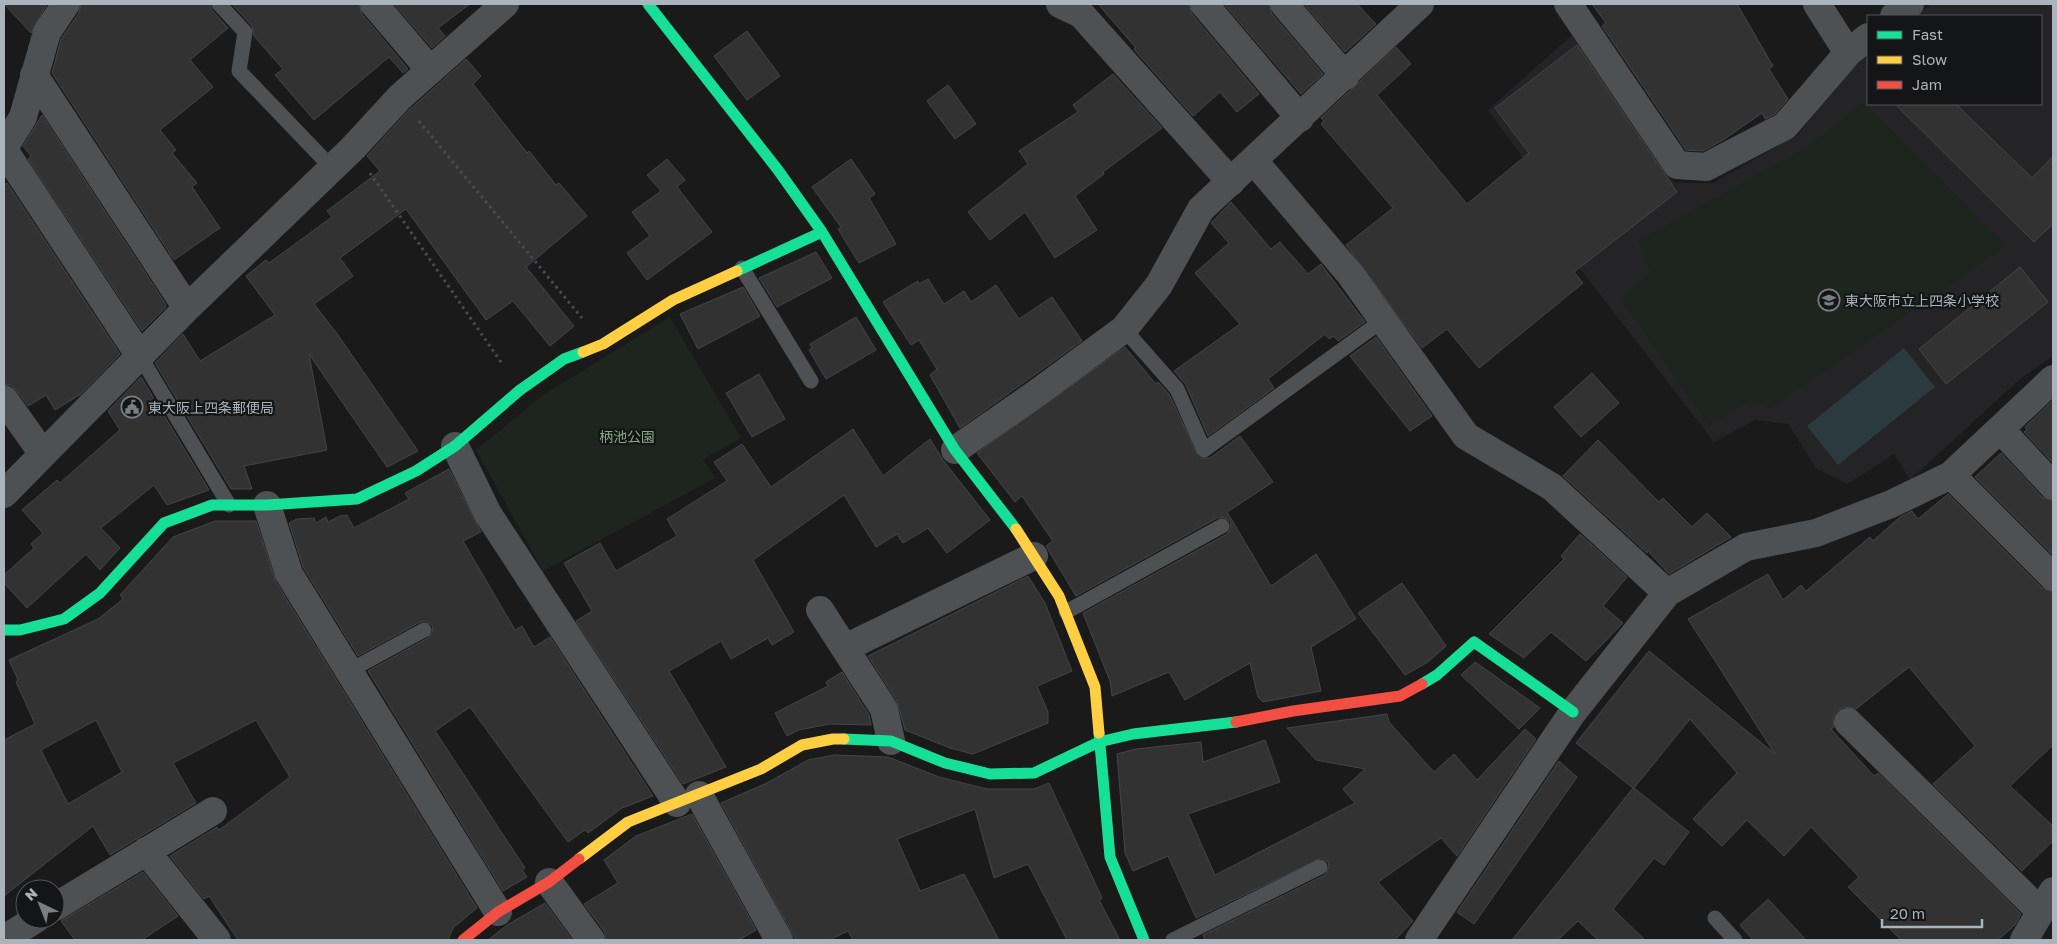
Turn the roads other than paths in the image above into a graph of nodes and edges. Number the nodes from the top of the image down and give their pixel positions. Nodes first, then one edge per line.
1 (66, 4) edge
2 (220, 4) edge
3 (374, 4) edge
4 (505, 4) edge
5 (648, 4) edge
6 (1038, 4) edge
7 (1060, 4) edge
8 (1204, 4) edge
9 (1284, 4) edge
10 (1568, 4) edge
11 (1817, 4) edge
12 (1910, 4) edge
13 (1418, 5) edge
14 (1895, 15) edge
15 (1858, 45) edge
16 (430, 70) junction
17 (34, 75) junction
18 (1345, 76) junction
19 (1300, 118) junction
20 (4, 149) edge
21 (1254, 161) junction
22 (332, 168) junction
23 (1231, 182) junction
24 (822, 232) junction
25 (742, 268) junction
26 (187, 308) junction
27 (1383, 320) junction
28 (1124, 329) junction
29 (140, 356) junction
30 (2053, 379) edge
31 (810, 381) dead end
32 (4, 399) edge
33 (2000, 429) junction
34 (455, 446) junction
35 (954, 450) junction
36 (43, 454) junction
37 (1950, 475) junction
38 (2053, 486) edge
39 (4, 494) edge
40 (228, 505) junction
41 (267, 505) junction
42 (1222, 526) dead end
43 (1034, 556) junction
44 (2053, 577) edge
45 (1667, 593) junction
46 (820, 610) dead end
47 (1066, 612) junction
48 (4, 630) edge
49 (424, 630) dead end
50 (845, 648) junction
51 (349, 671) junction
52 (1573, 712) junction
53 (1848, 722) dead end
54 (891, 742) junction
55 (1099, 742) junction
56 (688, 799) junction
57 (213, 811) dead end
58 (146, 851) junction
59 (1320, 867) dead end
60 (549, 882) junction
61 (65, 902) edge
62 (498, 912) junction
63 (1715, 918) dead end
64 (2039, 922) edge
65 (20, 929) edge
66 (4, 939) edge
67 (216, 940) edge
68 (463, 940) edge
69 (591, 940) edge
70 (779, 940) edge
71 (1144, 940) edge
72 (1173, 940) edge
73 (1419, 940) edge
74 (1735, 940) edge

1 - 17 street
2 - 22 lane
3 - 16 street
4 - 16 street
5 - 24 street
6 - 7 street
7 - 23 street
8 - 19 street
9 - 18 street
10 - 15 street
11 - 15 street
12 - 14 street
13 - 18 street
16 - 22 street
17 - 20 street
17 - 26 street
18 - 19 street
19 - 21 street
20 - 29 street
21 - 23 street
21 - 27 street
22 - 26 street
23 - 28 street
24 - 25 street
24 - 35 street
25 - 31 lane
25 - 34 street
26 - 29 street
27 - 28 lane
27 - 45 street
28 - 35 street
29 - 36 street
29 - 40 lane
30 - 33 street
32 - 36 street
33 - 37 street
33 - 38 street
34 - 41 street
34 - 56 street
35 - 43 street
36 - 39 street
37 - 44 street
37 - 45 street
40 - 41 street
40 - 48 street
41 - 51 street
42 - 47 lane
43 - 47 street
43 - 50 street
45 - 52 street
46 - 50 street
47 - 55 street
49 - 51 lane
50 - 54 street
51 - 62 street
52 - 55 street
52 - 73 street
53 - 64 street
54 - 55 street
54 - 56 street
55 - 71 street
56 - 60 street
56 - 70 street
57 - 58 street
58 - 61 street
58 - 67 street
59 - 72 lane
60 - 62 street
60 - 69 street
62 - 68 street
63 - 74 lane
65 - 66 street

